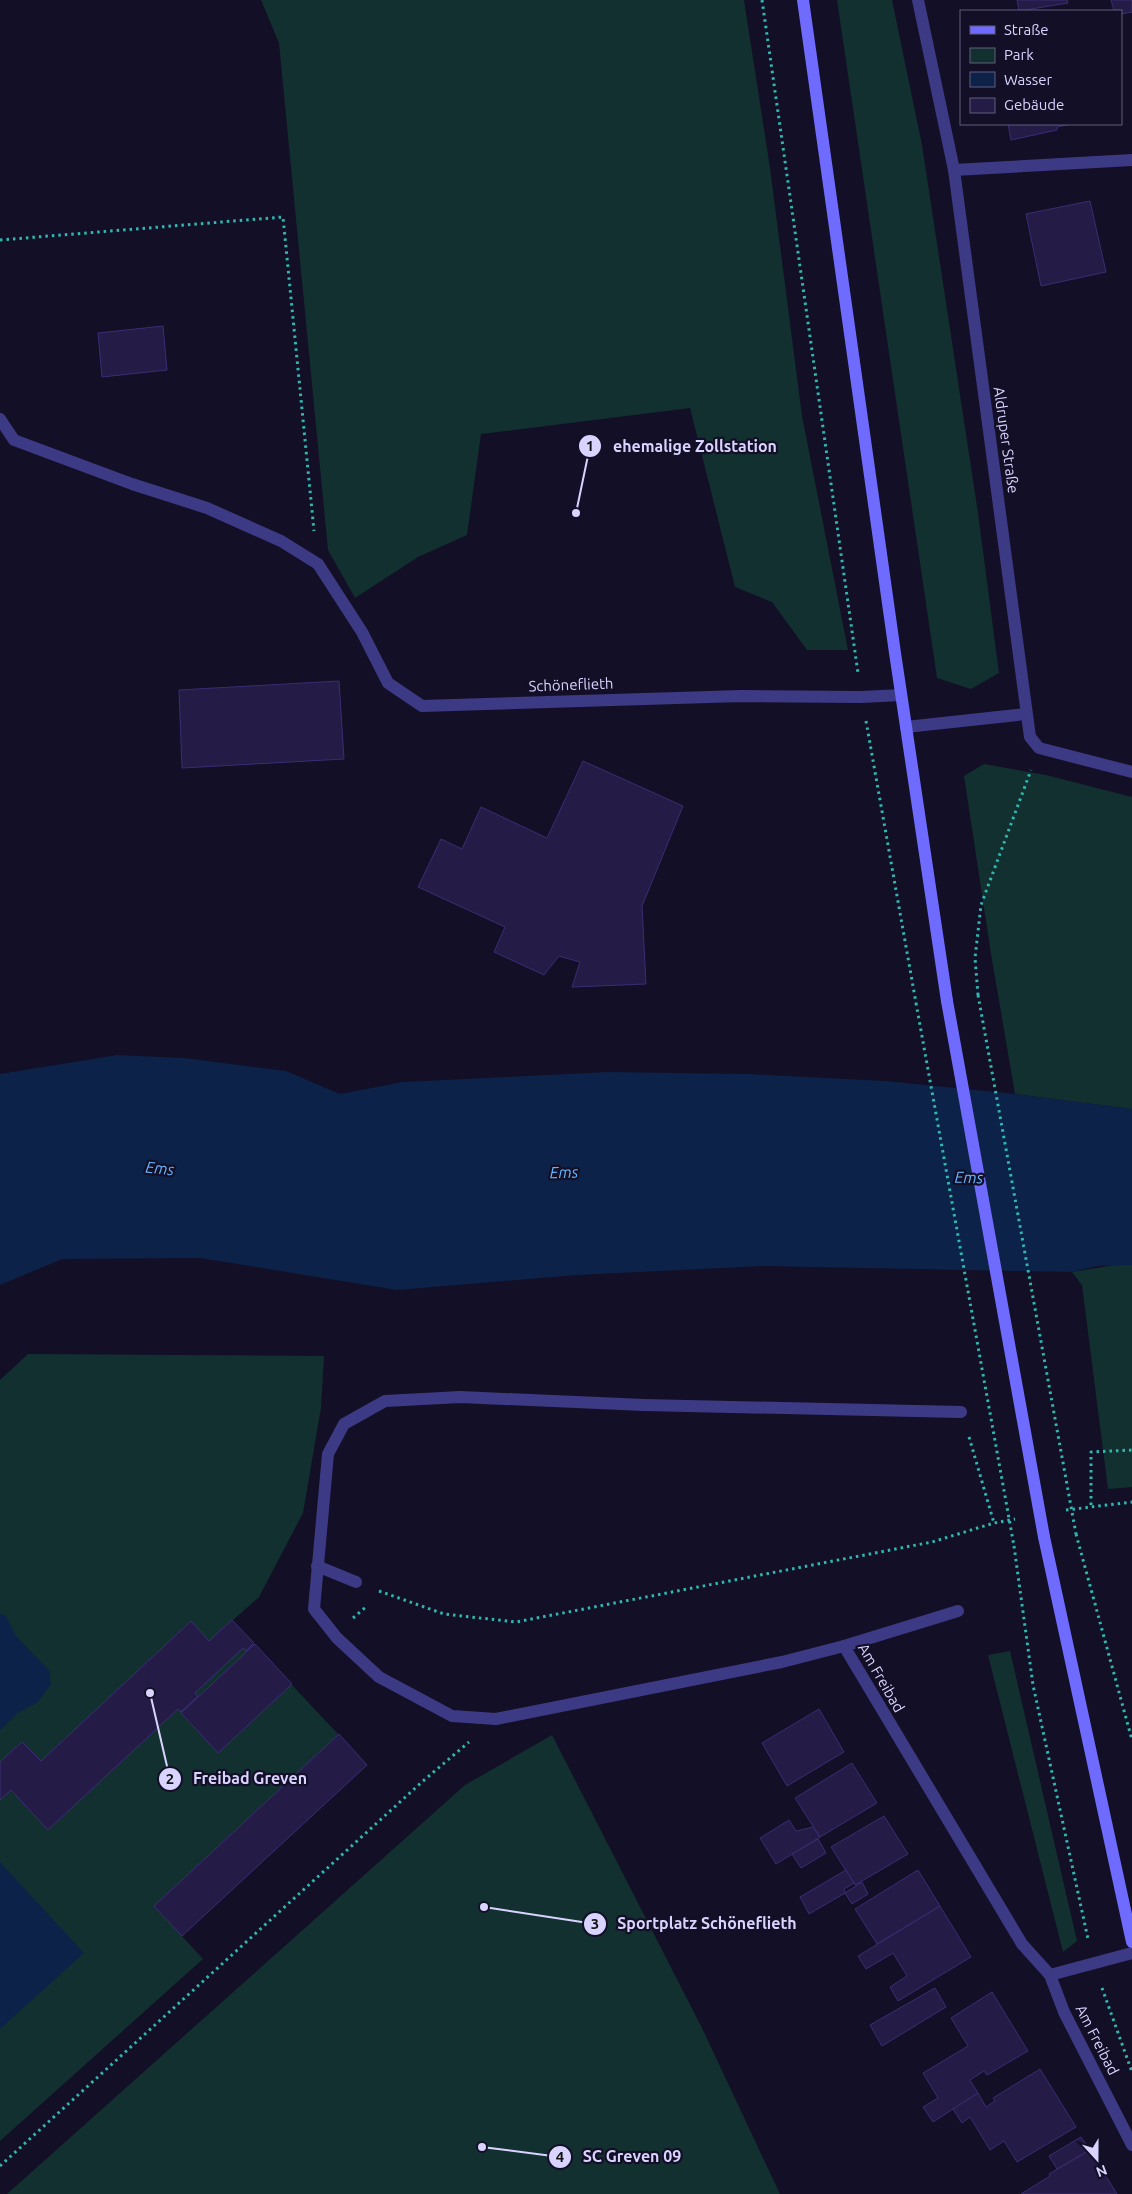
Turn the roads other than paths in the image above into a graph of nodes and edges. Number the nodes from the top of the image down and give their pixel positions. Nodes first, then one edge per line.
1 (803, 0) edge
2 (918, 0) edge
3 (1132, 160) edge
4 (954, 170) junction
5 (0, 419) edge
6 (901, 695) junction
7 (1026, 714) junction
8 (906, 727) junction
9 (1132, 772) edge
10 (961, 1412) road end
11 (317, 1566) junction
12 (356, 1582) road end
13 (958, 1611) dead end
14 (844, 1646) junction
15 (1132, 1942) edge
16 (1132, 1953) edge
17 (1050, 1975) junction
18 (1132, 2145) edge

1 - 6 main road
2 - 4 street, Aldruper Straße
3 - 4 street
4 - 7 street, Aldruper Straße
5 - 6 street, Schöneflieth
6 - 8 main road
7 - 8 street
7 - 9 street, Aldruper Straße
8 - 15 main road, bridge
10 - 11 street, Am Freibad
11 - 12 street
11 - 14 street, Am Freibad
13 - 14 street
14 - 17 street, Am Freibad
16 - 17 street
17 - 18 street, Am Freibad

